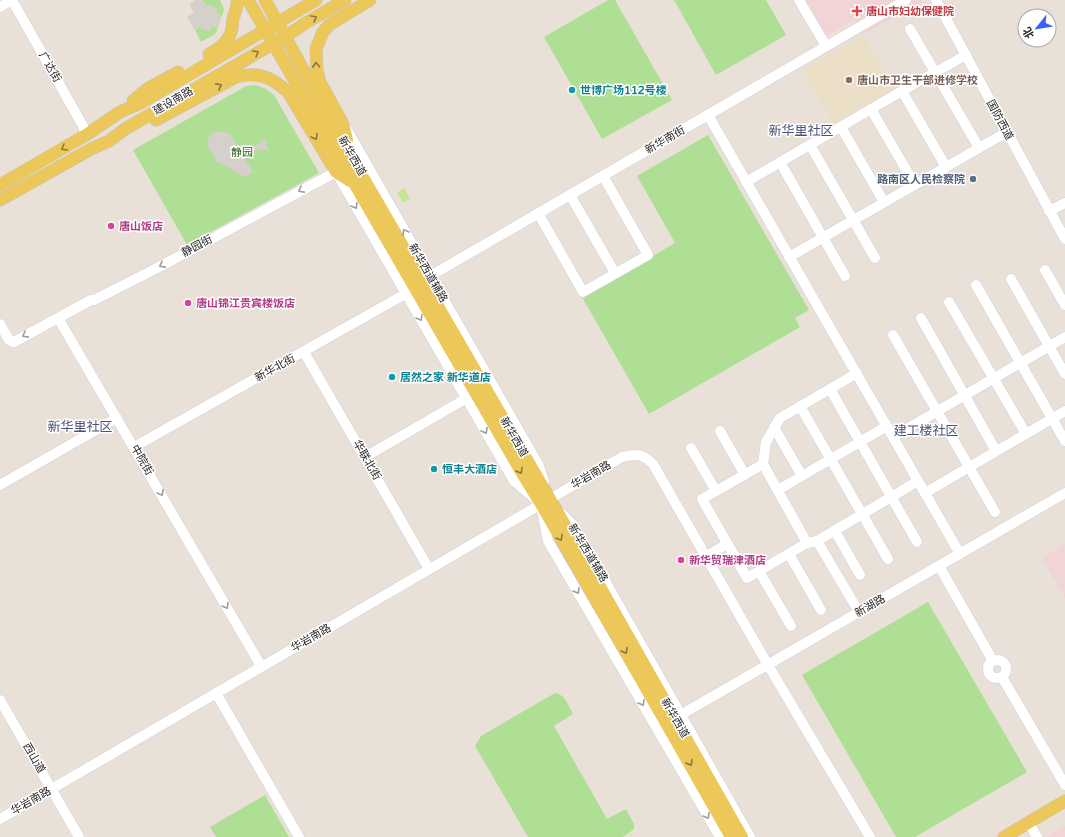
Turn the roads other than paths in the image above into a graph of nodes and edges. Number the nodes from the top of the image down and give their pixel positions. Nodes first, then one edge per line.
1 (12, 0) edge
2 (237, 0) edge
3 (248, 0) edge
4 (265, 0) edge
5 (316, 0) edge
6 (345, 0) edge
7 (370, 0) edge
8 (799, 0) edge
9 (906, 0) edge
10 (936, 0) edge
11 (0, 7) edge
12 (277, 22) junction
13 (265, 29) junction
14 (910, 29) dead end
15 (285, 37) junction
16 (273, 43) junction
17 (826, 46) junction
18 (966, 55) junction
19 (935, 73) junction
20 (902, 91) junction
21 (871, 109) junction
22 (120, 112) junction
23 (708, 115) junction
24 (343, 124) junction
25 (841, 127) junction
26 (1007, 132) junction
27 (86, 135) junction
28 (109, 141) junction
29 (810, 145) junction
30 (979, 148) junction
31 (349, 153) junction
32 (780, 162) junction
33 (946, 167) junction
34 (336, 172) junction
35 (603, 176) junction
36 (746, 182) junction
37 (353, 183) junction
38 (0, 184) edge
39 (914, 185) junction
40 (570, 195) junction
41 (0, 200) edge
42 (884, 202) junction
43 (1065, 203) edge
44 (1049, 211) junction
45 (538, 213) junction
46 (853, 220) junction
47 (823, 238) junction
48 (1065, 239) edge
49 (790, 257) junction
50 (875, 258) dead end
51 (1045, 270) dead end
52 (615, 273) junction
53 (845, 276) dead end
54 (1011, 279) dead end
55 (418, 284) junction
56 (976, 285) dead end
57 (949, 302) dead end
58 (1065, 305) edge
59 (58, 318) junction
60 (921, 318) dead end
61 (0, 324) edge
62 (893, 335) dead end
63 (1065, 337) edge
64 (1049, 346) junction
65 (304, 352) junction
66 (1020, 363) junction
67 (856, 373) junction
68 (1065, 374) edge
69 (994, 378) junction
70 (830, 389) junction
71 (965, 395) junction
72 (467, 398) junction
73 (800, 406) junction
74 (937, 411) junction
75 (1065, 411) edge
76 (117, 418) junction
77 (1052, 419) junction
78 (887, 426) junction
79 (774, 427) junction
80 (720, 431) dead end
81 (1026, 434) junction
82 (893, 437) junction
83 (1065, 440) edge
84 (860, 442) junction
85 (134, 447) junction
86 (691, 448) dead end
87 (996, 451) junction
88 (365, 457) junction
89 (830, 460) junction
90 (763, 464) junction
91 (969, 467) junction
92 (745, 474) junction
93 (802, 476) junction
94 (918, 481) junction
95 (0, 485) edge
96 (778, 490) junction
97 (716, 491) junction
98 (925, 493) junction
99 (1065, 493) edge
100 (891, 496) junction
101 (545, 502) junction
102 (995, 512) dead end
103 (862, 514) junction
104 (835, 531) junction
105 (812, 542) junction
106 (917, 542) dead end
107 (728, 544) junction
108 (789, 554) junction
109 (960, 554) junction
110 (705, 557) junction
111 (888, 559) dead end
112 (939, 566) junction
113 (429, 569) junction
114 (759, 571) junction
115 (860, 575) dead end
116 (821, 610) dead end
117 (859, 612) junction
118 (792, 626) dead end
119 (768, 665) junction
120 (262, 666) junction
121 (216, 693) junction
122 (0, 700) edge
123 (678, 717) junction
124 (1065, 786) edge
125 (52, 789) junction
126 (1065, 802) edge
127 (0, 819) edge
128 (1029, 823) junction
129 (79, 837) edge
130 (299, 837) edge
131 (720, 837) edge
132 (731, 837) edge
133 (742, 837) edge
134 (750, 837) edge
135 (870, 837) edge
136 (1004, 837) edge
137 (1037, 837) edge

1 - 11 street
1 - 27 street, 广达街
2 - 22 main road
3 - 13 main road, 新华西道
4 - 12 main road, 新华西道
5 - 12 main road, 建设南路
15 -> 6 main road, 建设南路
24 -> 7 main road
8 - 17 street
9 - 17 street, 新华南街
10 - 18 street, 国防西道
12 - 13 main road, 建设南路
12 - 15 main road, 新华西道
13 - 16 main road, 新华西道
13 - 22 main road, 建设南路
14 - 19 street
15 - 16 main road, 建设南路
15 - 31 main road, 新华西道
28 -> 16 main road, 建设南路
16 - 37 main road, 新华西道
17 - 23 street, 新华南街
18 - 19 street
18 - 26 street, 国防西道
19 - 20 street
19 - 30 street
20 - 21 street
20 - 33 street
21 - 25 street
21 - 39 street
22 - 27 main road, 建设南路
23 - 35 street, 新华南街
23 - 36 street
24 - 31 main road
55 -> 24 street, 新华西道辅路
25 - 29 street
25 - 42 street
26 - 30 street
26 - 44 street, 国防西道
27 -> 38 main road, 建设南路
28 -> 34 main road
28 - 41 main road, 建设南路
29 - 32 street
29 - 46 street
30 - 33 street
31 - 55 main road, 新华西道
32 - 36 street
32 - 47 street
33 - 39 street
34 - 37 main road
34 -> 55 street, 新华西道辅路
34 -> 59 street, 静园街
35 - 40 street, 新华南街
35 - 52 street
36 - 49 street
37 - 55 main road, 新华西道
39 - 42 street
40 - 45 street, 新华南街
40 - 52 street
42 - 46 street
43 - 44 street
44 - 48 street, 国防西道
45 - 52 street
45 - 55 street, 新华南街
46 - 47 street
46 - 50 street
47 - 49 street
47 - 53 street
49 - 67 street
51 - 58 street
54 - 64 street
55 - 65 street, 新华北街
55 -> 72 street, 新华西道辅路
55 - 101 main road, 新华西道
56 - 66 street
57 - 69 street
59 -> 61 street
59 - 76 street, 中院街
60 - 71 street
62 - 74 street
63 - 64 street
64 - 66 street
64 - 68 street
65 - 85 street, 新华北街
65 - 88 street, 华联北街
66 - 69 street
66 - 77 street
67 - 70 street
67 - 78 street
69 - 71 street
69 - 81 street
70 - 73 street
70 - 84 street
71 - 74 street
71 - 87 street
72 - 88 street
72 -> 101 street, 新华西道辅路
73 - 79 street
73 - 89 street
74 - 82 street
74 - 91 street
75 - 77 street
76 - 85 street, 中院街
76 - 95 street
77 - 81 street
77 - 83 street
78 - 82 street
78 - 84 street
79 - 90 street
79 - 93 street
80 - 92 street
81 - 87 street
82 - 94 street
84 - 89 street
84 - 100 street
85 -> 120 street, 中院街
86 - 97 street
87 - 91 street
88 - 113 street, 华联北街
89 - 93 street
89 - 103 street
90 - 92 street
90 - 96 street
91 - 98 street
91 - 102 street
92 - 97 street
93 - 96 street
94 - 98 street
94 - 100 street
96 - 105 street
97 - 107 street
98 - 109 street
99 - 109 street, 新湖路
100 - 103 street
100 - 106 street
101 - 110 street, 华岩南路
101 - 113 street, 华岩南路
101 - 123 main road, 新华西道
101 -> 131 street
101 -> 132 main road, 新华西道
103 - 104 street
103 - 111 street
104 - 105 street
104 - 115 street
105 - 108 street
105 - 117 street
107 - 110 street
107 - 114 street
108 - 114 street
108 - 116 street
109 - 112 street, 新湖路
110 - 119 street
112 - 117 street, 新湖路
112 - 124 street
113 - 120 street, 华岩南路
114 - 118 street
117 - 119 street, 新湖路
119 - 123 street, 新湖路
119 - 135 street
120 - 121 street, 华岩南路
121 - 125 street, 华岩南路
121 - 130 street
122 - 125 street, 西山道
123 - 133 main road, 新华西道
123 - 134 street
125 - 127 street, 华岩南路
125 - 129 street, 西山道
126 - 128 main road
128 - 136 main road
128 - 137 street

